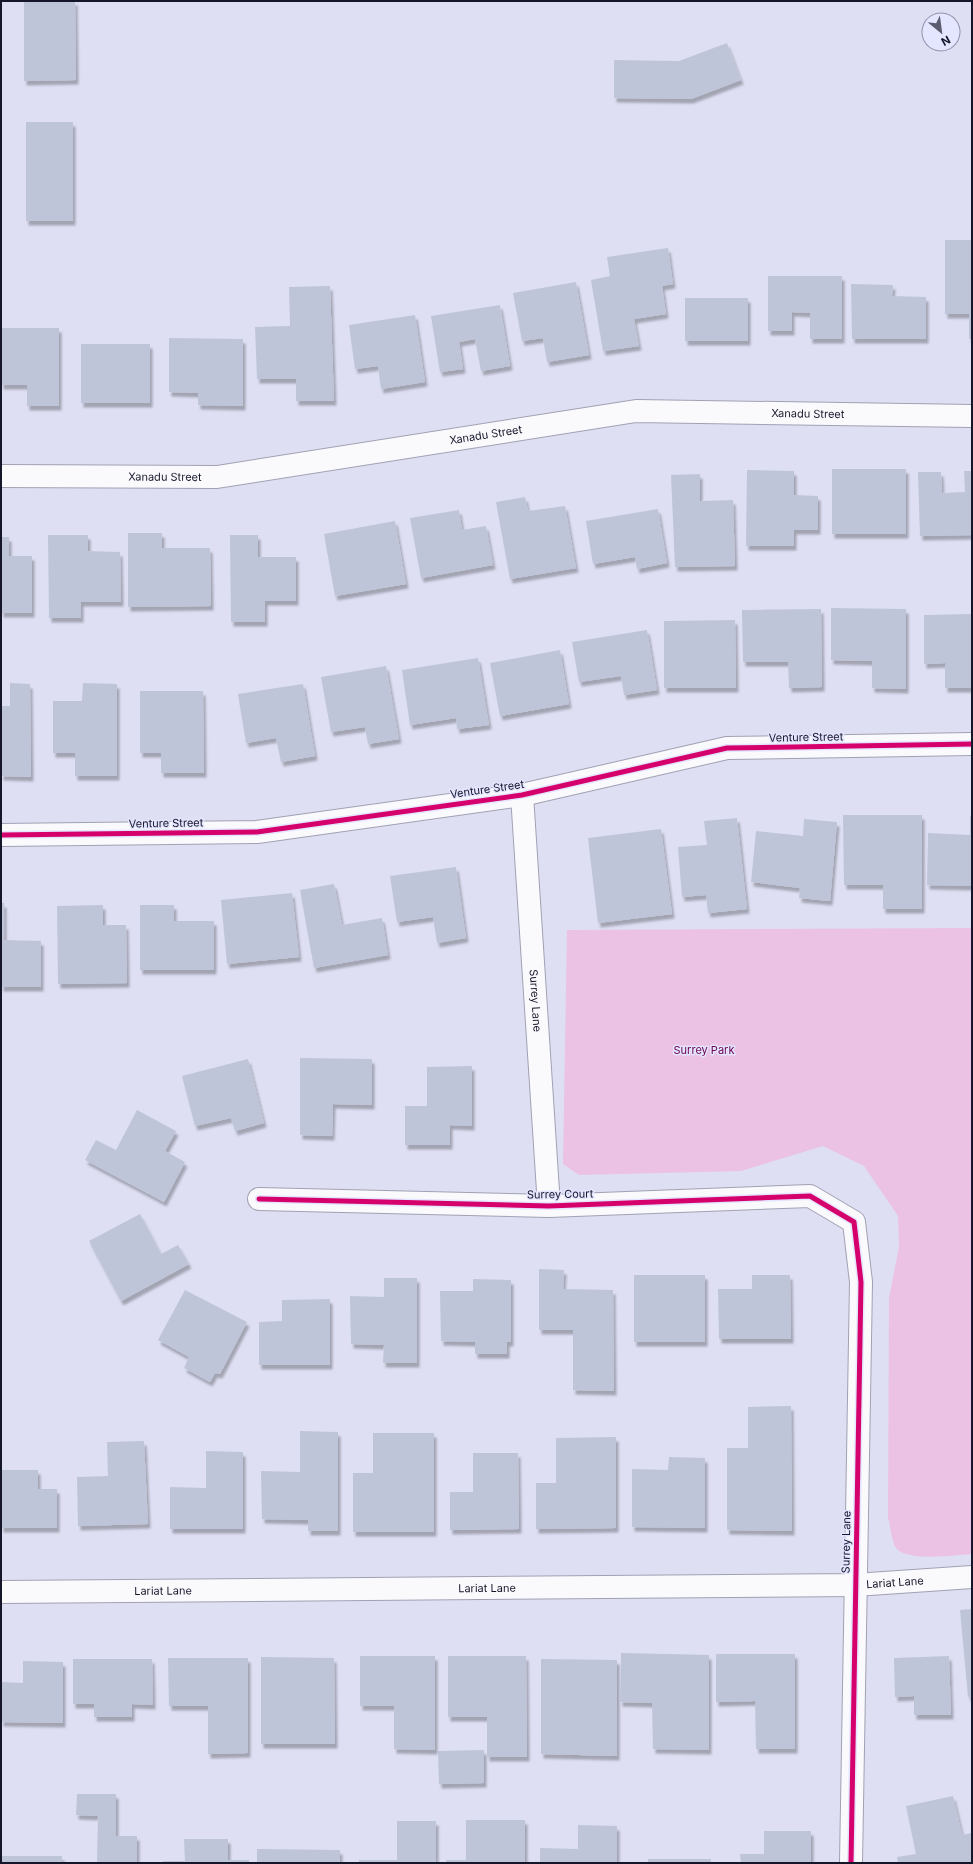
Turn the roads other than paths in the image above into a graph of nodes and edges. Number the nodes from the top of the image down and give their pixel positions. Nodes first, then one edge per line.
1 (972, 416) edge
2 (1, 476) edge
3 (972, 744) edge
4 (522, 795) junction
5 (1, 835) edge
6 (259, 1199) dead end
7 (549, 1206) junction
8 (854, 1222) joint
9 (972, 1577) edge
10 (855, 1585) junction
11 (1, 1592) edge
12 (851, 1863) edge

1 - 2 street, Xanadu Street
3 - 4 street, Venture Street
4 - 5 street, Venture Street
4 - 7 street, Surrey Lane
6 - 7 street, Surrey Court
7 - 8 street, Surrey Court
8 - 10 street, Surrey Lane
9 - 10 street, Lariat Lane
10 - 11 street, Lariat Lane
10 - 12 street, Surrey Lane

